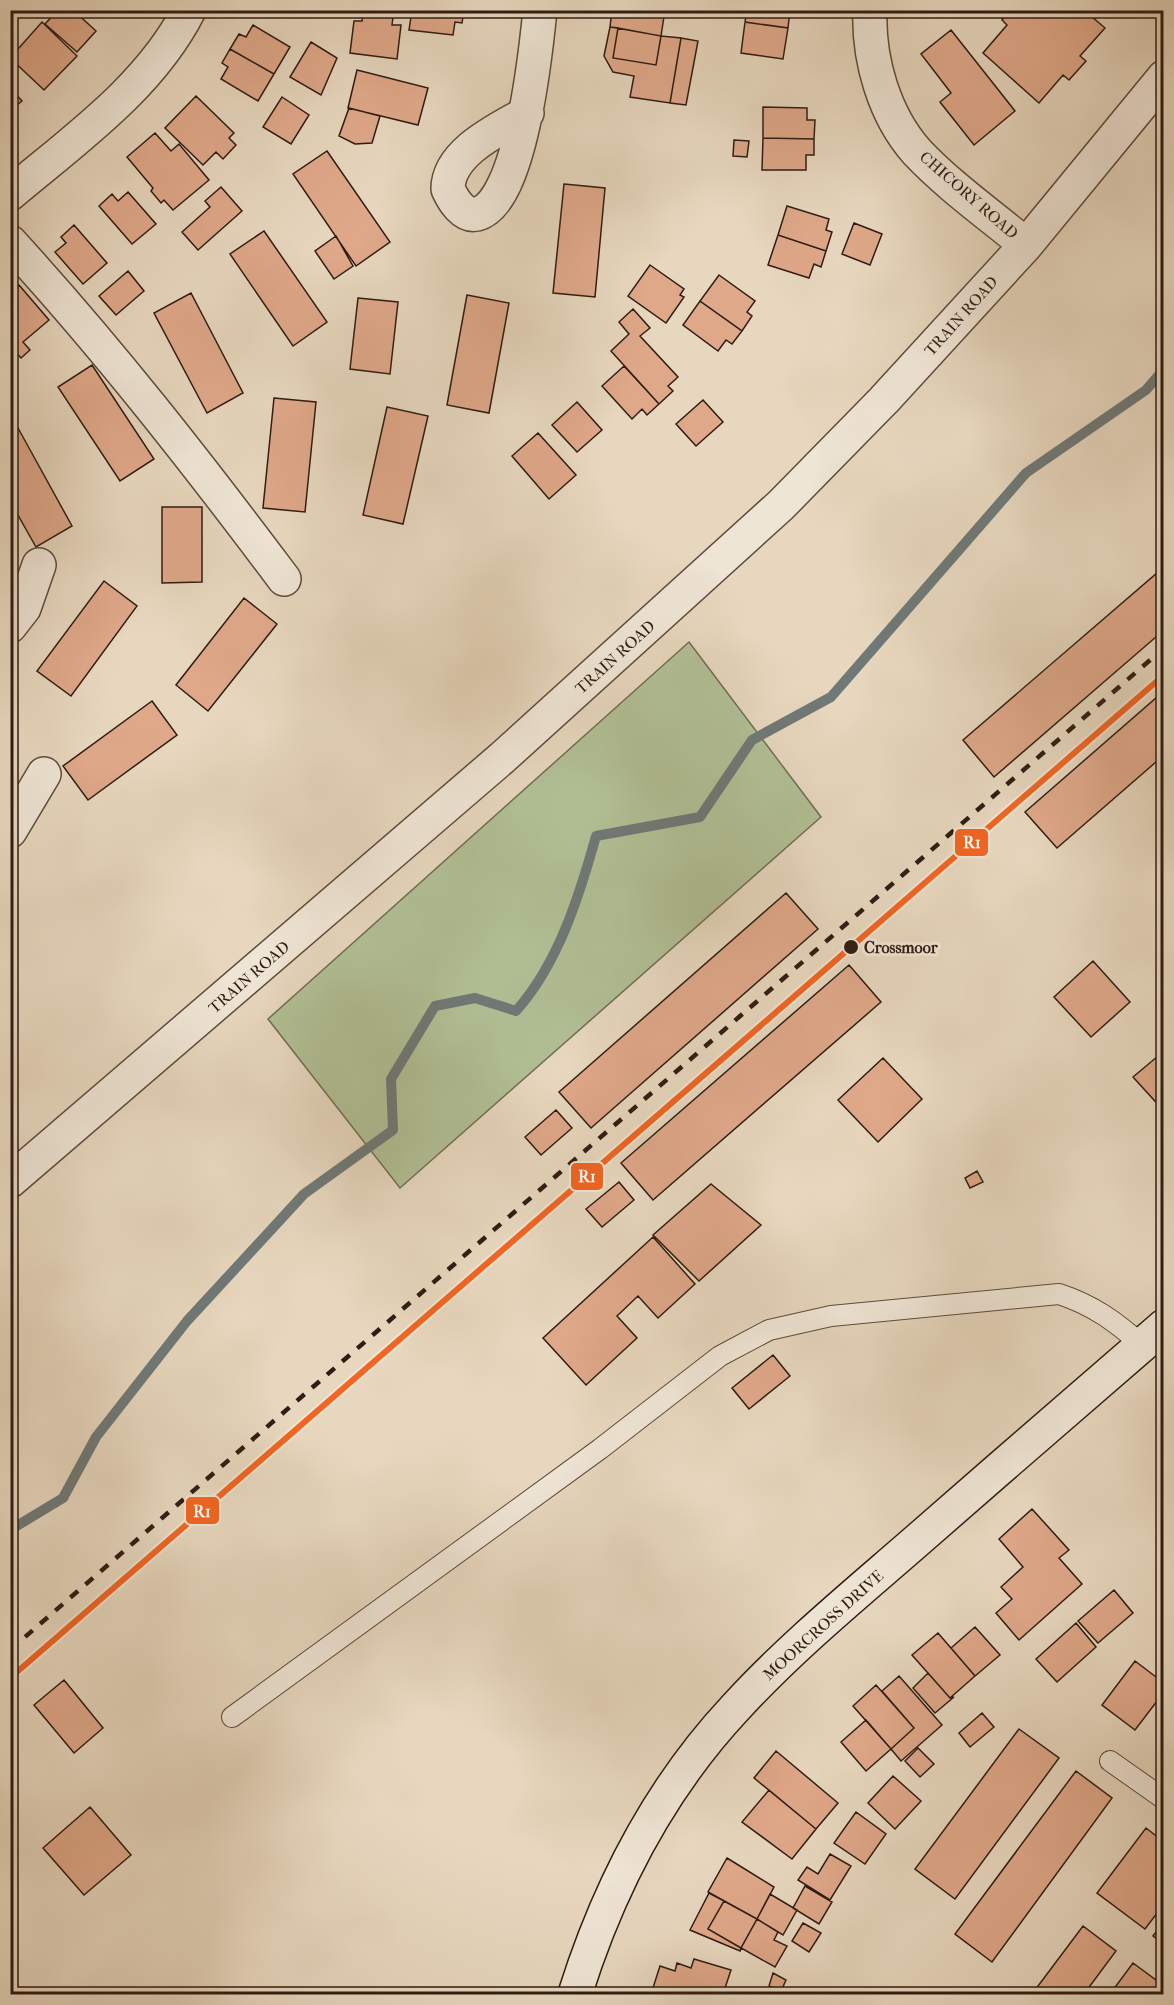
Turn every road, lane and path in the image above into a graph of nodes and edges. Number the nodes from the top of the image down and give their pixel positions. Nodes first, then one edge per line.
1 (189, 10) edge
2 (540, 10) edge
3 (870, 10) edge
4 (1164, 77) edge
5 (527, 113) dead end
6 (10, 194) edge
7 (10, 242) edge
8 (1026, 245) junction
9 (39, 565) dead end
10 (284, 579) dead end
11 (10, 626) edge
12 (44, 774) dead end
13 (10, 831) edge
14 (10, 1181) edge
15 (1153, 1335) edge
16 (232, 1717) dead end
17 (1110, 1761) dead end
18 (1164, 1799) edge
19 (575, 1995) edge

1 - 6 street
2 - 5 street
3 - 8 street, CHICORY ROAD
4 - 8 street, TRAIN ROAD
7 - 10 street
8 - 14 street, TRAIN ROAD
9 - 11 street
12 - 13 street
15 - 16 lane
15 - 19 street, MOORCROSS DRIVE
17 - 18 lane

